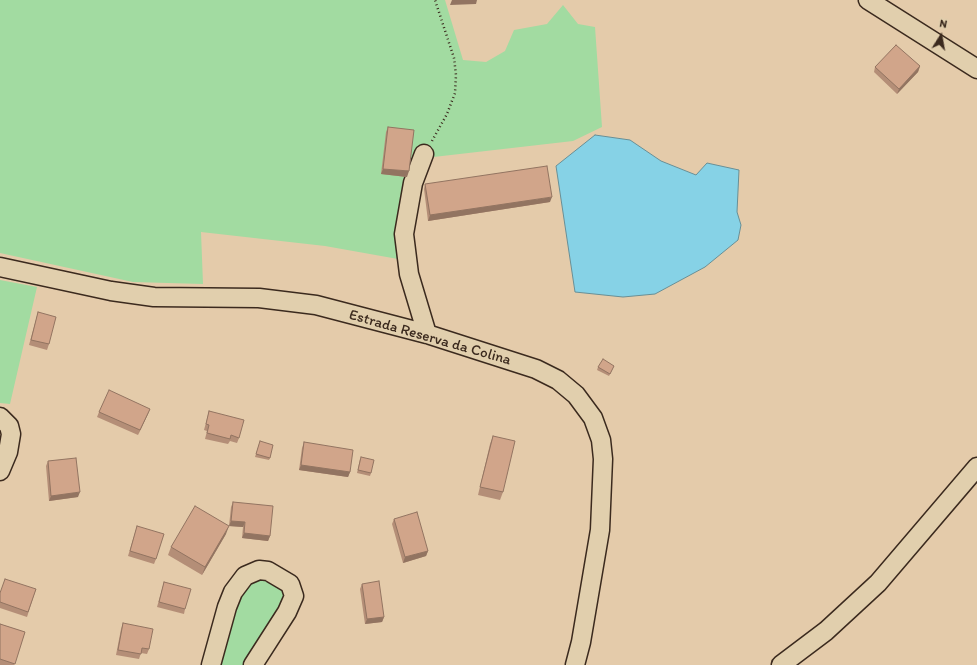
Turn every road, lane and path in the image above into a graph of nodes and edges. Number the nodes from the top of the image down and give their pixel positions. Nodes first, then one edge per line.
1 (435, 0) edge
2 (868, 0) edge
3 (977, 69) edge
4 (424, 154) joint
5 (0, 268) edge
6 (427, 334) junction
7 (0, 417) edge
8 (977, 467) edge
9 (0, 471) edge
10 (211, 665) edge
11 (252, 665) edge
12 (575, 665) edge
13 (781, 665) edge

1 - 4 path
2 - 3 street
4 - 6 street
5 - 6 street, Estrada Reserva da Colina
6 - 12 street, Estrada Reserva da Colina
7 - 9 street
8 - 13 street
10 - 11 street

